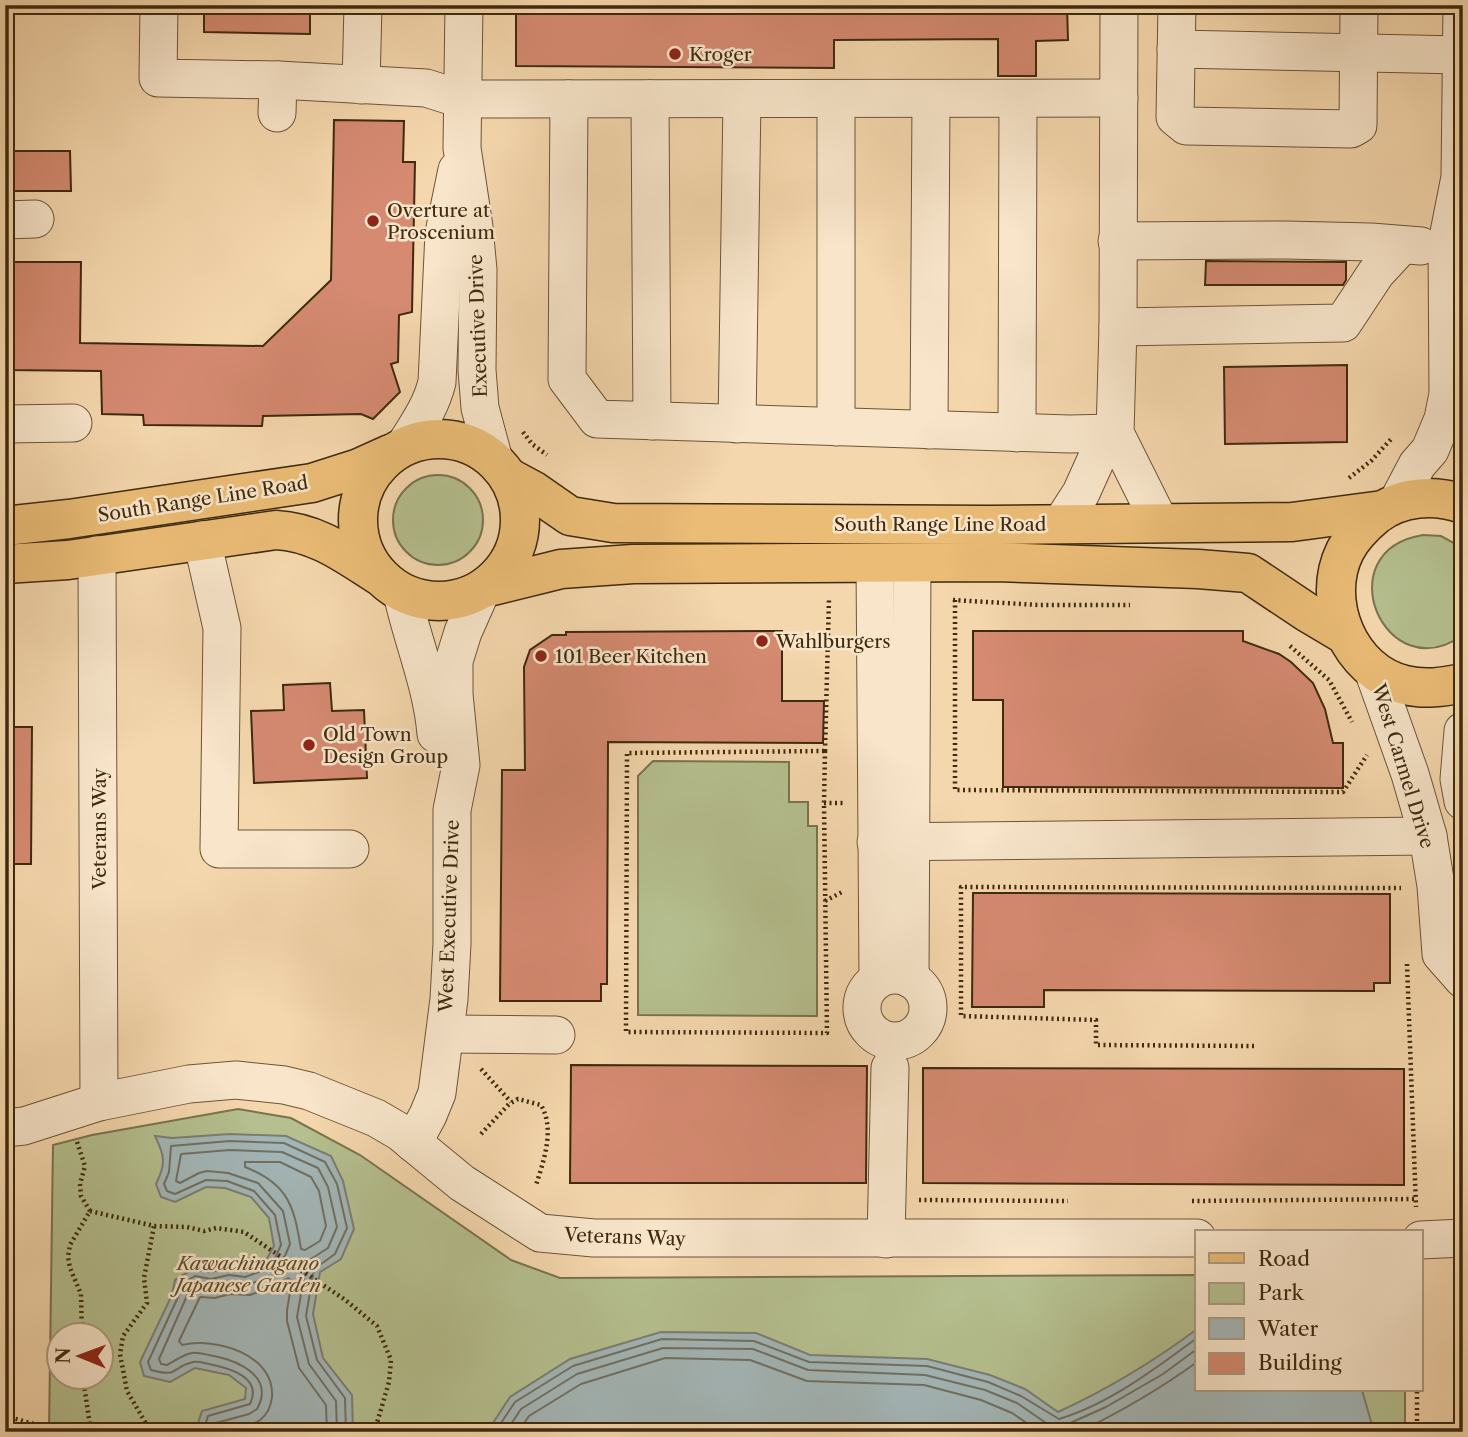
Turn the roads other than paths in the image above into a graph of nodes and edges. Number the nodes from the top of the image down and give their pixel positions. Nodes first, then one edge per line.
1 (159, 5) edge
2 (363, 5) edge
3 (464, 5) edge
4 (1118, 5) edge
5 (1177, 5) edge
6 (1359, 5) edge
7 (1462, 5) edge
8 (1176, 49) junction
9 (1359, 51) junction
10 (1462, 55) edge
11 (361, 85) junction
12 (461, 99) junction
13 (569, 99) junction
14 (650, 99) junction
15 (742, 99) junction
16 (836, 99) junction
17 (931, 99) junction
18 (1018, 99) junction
19 (1119, 99) junction
20 (462, 148) junction
21 (1462, 180) edge
22 (1117, 241) junction
23 (1455, 243) edge
24 (1402, 245) junction
25 (1118, 327) junction
26 (652, 421) junction
27 (5, 424) edge
28 (74, 424) dead end
29 (737, 424) junction
30 (836, 427) junction
31 (929, 430) junction
32 (1017, 433) junction
33 (1115, 433) junction
34 (399, 450) junction
35 (501, 469) junction
36 (1463, 504) edge
37 (1390, 507) junction
38 (1160, 523) junction
39 (1061, 524) junction
40 (5, 526) edge
41 (202, 540) junction
42 (97, 555) junction
43 (5, 564) edge
44 (874, 580) junction
45 (912, 581) junction
46 (392, 586) junction
47 (483, 589) junction
48 (1345, 635) junction
49 (1373, 670) junction
50 (1463, 683) edge
51 (1463, 732) edge
52 (1463, 801) edge
53 (452, 810) junction
54 (1411, 837) junction
55 (894, 842) junction
56 (350, 849) dead end
57 (894, 979) dead end
58 (1463, 979) edge
59 (444, 1034) junction
60 (556, 1035) dead end
61 (890, 1068) dead end
62 (99, 1102) junction
63 (5, 1128) edge
64 (413, 1143) junction
65 (1418, 1225) edge
66 (1463, 1232) edge
67 (1195, 1238) edge
68 (1463, 1238) edge
69 (886, 1239) junction
70 (1463, 1243) edge

1 - 11 street
2 - 11 street
3 - 12 street, Executive Drive
4 - 19 street
5 - 8 street
6 - 9 street
7 - 10 street
8 - 9 street
8 - 9 street
9 - 10 street
10 - 21 street
11 - 12 street
12 - 13 street
12 - 20 street, Executive Drive
13 - 14 street
13 - 26 street
14 - 15 street
14 - 26 street
15 - 16 street
15 - 29 street
16 - 17 street
16 - 30 street
17 - 18 street
17 - 31 street
18 - 19 street
18 - 32 street
19 - 22 street
20 - 34 street, Executive Drive
20 - 35 street, Executive Drive
21 - 23 street
22 - 24 street
22 - 25 street
23 - 24 street
23 - 37 street
24 - 25 street
25 - 33 street
26 - 29 street
27 - 28 street
29 - 30 street
30 - 31 street
31 - 32 street
32 - 33 street
33 - 38 street
33 - 39 street
34 - 35 main road
34 - 40 main road, South Range Line Road
34 - 46 main road
35 - 39 main road, South Range Line Road
35 - 47 main road
36 - 37 main road, South Range Line Road
37 - 38 main road, South Range Line Road
37 - 48 main road
38 - 39 main road, South Range Line Road
41 - 42 main road, South Range Line Road
41 - 46 main road, South Range Line Road
41 - 56 street
42 - 43 main road, South Range Line Road
42 - 62 street, Veterans Way
44 - 45 main road, South Range Line Road
44 - 47 main road, South Range Line Road
44 - 55 street
45 - 48 main road, South Range Line Road
45 - 55 street
46 - 47 main road
46 - 53 street, West Executive Drive
47 - 53 street, West Executive Drive
48 - 49 main road
49 - 50 main road
49 - 54 street, West Carmel Drive
51 - 52 street
53 - 59 street, West Executive Drive
54 - 55 street
54 - 58 street, West Carmel Drive
55 - 57 street
59 - 60 street
59 - 64 street, West Executive Drive
61 - 69 street
62 - 63 street, Veterans Way
62 - 64 street, Veterans Way
64 - 69 street, Veterans Way
65 - 68 street
66 - 68 street
67 - 69 street, Veterans Way
68 - 70 street

